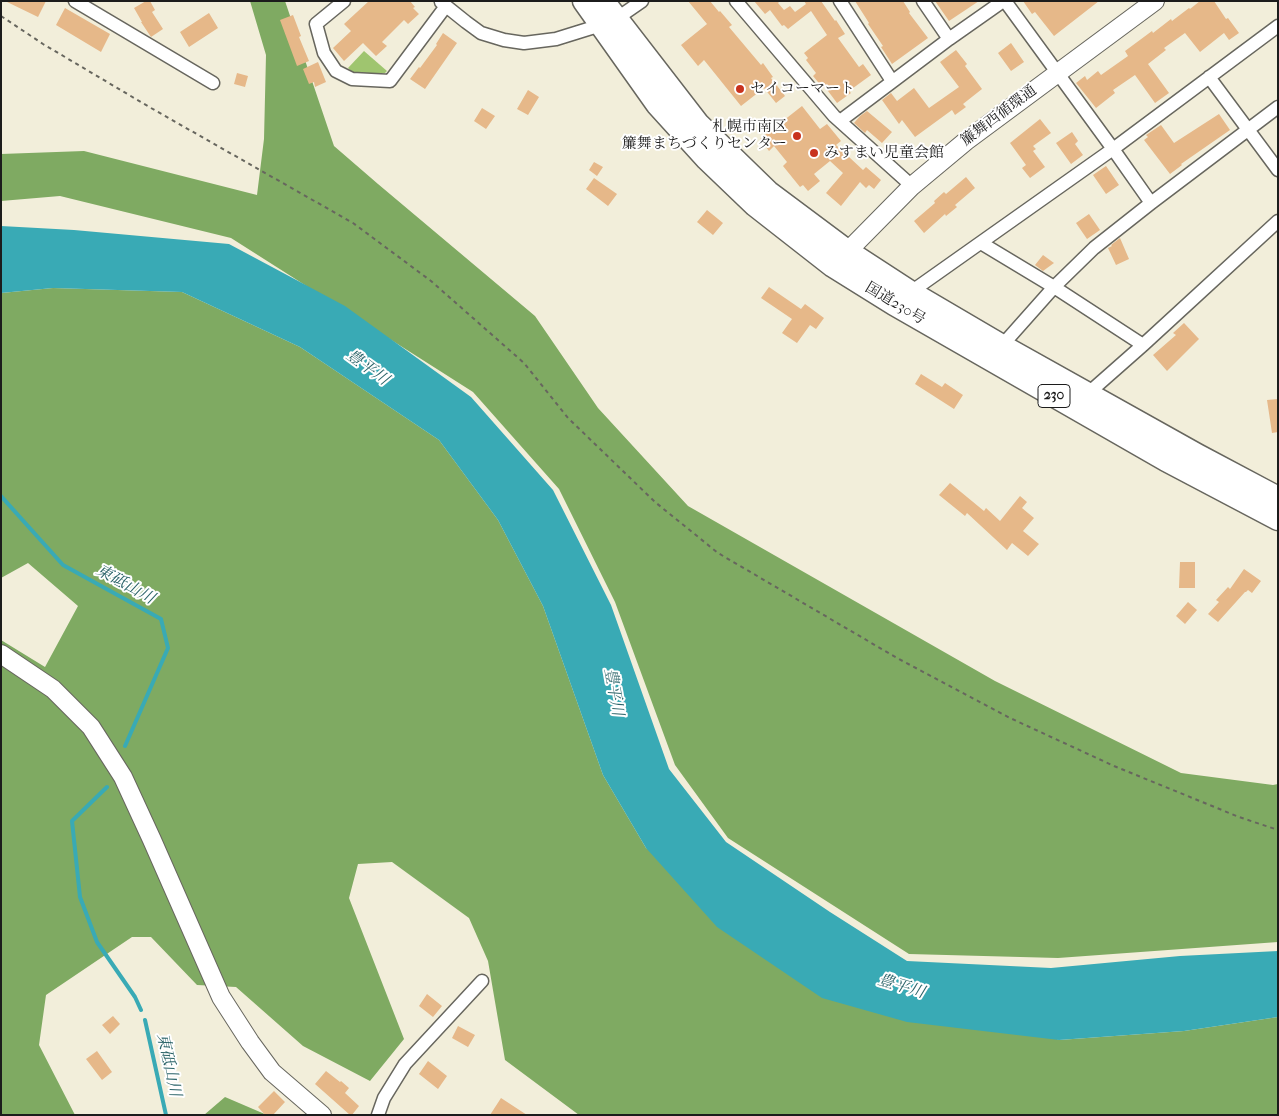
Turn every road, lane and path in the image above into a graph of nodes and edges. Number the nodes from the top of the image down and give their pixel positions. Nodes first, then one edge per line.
1 (75, 1) edge
2 (344, 1) edge
3 (584, 1) edge
4 (603, 1) edge
5 (642, 1) edge
6 (736, 1) edge
7 (840, 1) edge
8 (923, 1) edge
9 (1004, 1) edge
10 (1155, 1) edge
11 (443, 4) edge
12 (1, 16) edge
13 (609, 22) junction
14 (1278, 26) edge
15 (949, 39) junction
16 (1057, 73) junction
17 (1210, 77) junction
18 (892, 81) junction
19 (214, 83) dead end
20 (1278, 107) edge
21 (840, 121) junction
22 (1248, 129) junction
23 (1113, 149) junction
24 (1278, 170) edge
25 (912, 186) junction
26 (1151, 203) junction
27 (1278, 221) edge
28 (981, 243) junction
29 (840, 258) junction
30 (1054, 288) junction
31 (902, 298) junction
32 (1143, 345) junction
33 (996, 353) junction
34 (1080, 400) junction
35 (1278, 498) edge
36 (1278, 519) edge
37 (1, 654) edge
38 (1278, 830) edge
39 (482, 981) dead end
40 (322, 1115) edge
41 (378, 1115) edge

1 - 19 street
2 - 11 street
3 - 13 highway, 国道230号 / 230
4 - 13 highway, 国道230号 / 230
5 - 13 street
6 - 21 street
7 - 18 street
8 - 15 street
9 - 15 street
9 - 16 street
10 - 16 street, 簾舞西循環通
11 - 13 street
12 - 38 path
13 - 29 highway, 国道230号 / 230
14 - 17 street
15 - 18 street
16 - 23 street
16 - 25 street, 簾舞西循環通
17 - 22 street
17 - 23 street
18 - 21 street
20 - 22 street
21 - 25 street
22 - 24 street
22 - 26 street
23 - 26 street
23 - 28 street
25 - 29 street, 簾舞西循環通
26 - 30 street
27 - 32 street
28 - 30 street
28 - 31 street
29 - 31 highway, 国道230号 / 230
30 - 32 street
30 - 33 street
31 - 33 highway, 国道230号 / 230
32 - 34 street
33 - 34 highway, 国道230号 / 230
34 - 35 highway, 国道230号 / 230
34 - 36 highway, 国道230号 / 230
37 - 40 street
39 - 41 street

